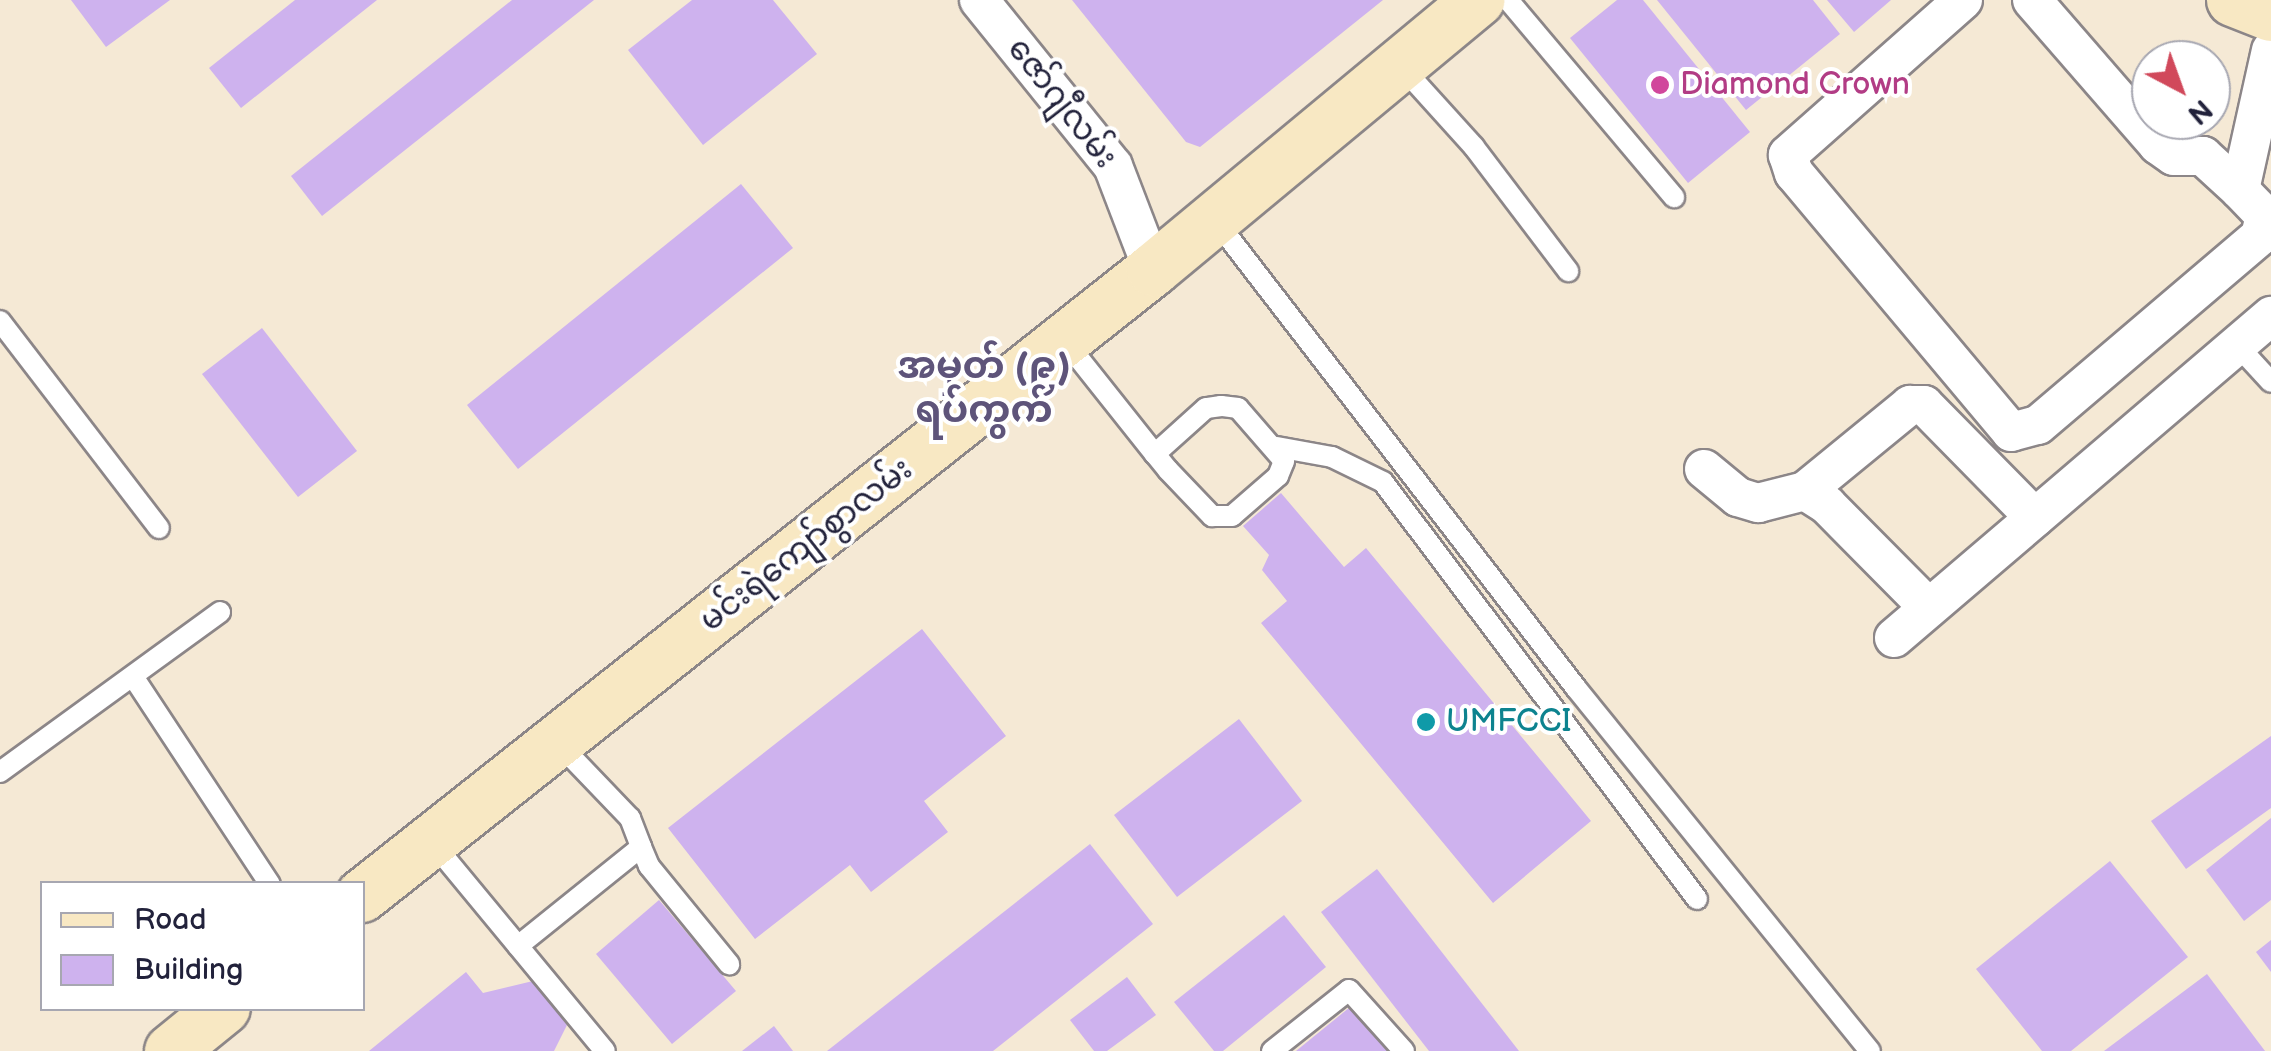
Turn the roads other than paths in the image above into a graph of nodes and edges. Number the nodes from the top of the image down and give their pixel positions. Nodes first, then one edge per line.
1 (979, 0) edge
2 (1478, 0) edge
3 (1508, 0) edge
4 (1963, 0) edge
5 (2032, 0) edge
6 (2233, 0) edge
7 (2271, 15) edge
8 (2271, 50) edge
9 (1400, 65) junction
10 (2240, 190) junction
11 (1674, 197) dead end
12 (1214, 220) junction
13 (1153, 270) junction
14 (1568, 271) dead end
15 (2271, 316) edge
16 (0, 322) edge
17 (1064, 340) junction
18 (2237, 345) junction
19 (2271, 382) edge
20 (1277, 447) junction
21 (1154, 454) junction
22 (1704, 469) dead end
23 (1805, 491) junction
24 (2035, 518) junction
25 (158, 528) dead end
26 (1927, 606) junction
27 (220, 612) dead end
28 (1894, 638) dead end
29 (134, 678) junction
30 (556, 742) junction
31 (0, 772) edge
32 (430, 841) junction
33 (641, 846) junction
34 (268, 881) edge
35 (365, 894) edge
36 (1697, 899) dead end
37 (518, 946) junction
38 (728, 964) dead end
39 (220, 1011) edge
40 (171, 1051) edge
41 (605, 1051) edge
42 (1272, 1051) edge
43 (1404, 1051) edge
44 (1870, 1051) edge

1 - 13 street, ဇော်ဂျီလမ်း
2 - 9 main road, မင်းရဲကျော်စွာလမ်း
3 - 11 lane
4 - 10 street
5 - 10 street
6 - 7 main road
8 - 10 street
9 - 12 main road, မင်းရဲကျော်စွာလမ်း
9 - 14 lane
12 - 13 main road, မင်းရဲကျော်စွာလမ်း
12 - 44 lane
13 - 17 main road, မင်းရဲကျော်စွာလမ်း
15 - 18 street
16 - 25 lane
17 - 21 lane
17 - 30 main road, မင်းရဲကျော်စွာလမ်း
18 - 19 lane
18 - 24 street
20 - 21 lane
20 - 21 lane
20 - 36 lane
22 - 23 street
23 - 24 street
23 - 26 street
24 - 26 street
26 - 28 street
27 - 29 lane
29 - 31 lane
29 - 34 lane
30 - 32 main road, မင်းရဲကျော်စွာလမ်း
30 - 33 lane
32 - 35 main road, မင်းရဲကျော်စွာလမ်း
32 - 37 lane
33 - 37 lane
33 - 38 lane
37 - 41 lane
39 - 40 main road
42 - 43 lane

